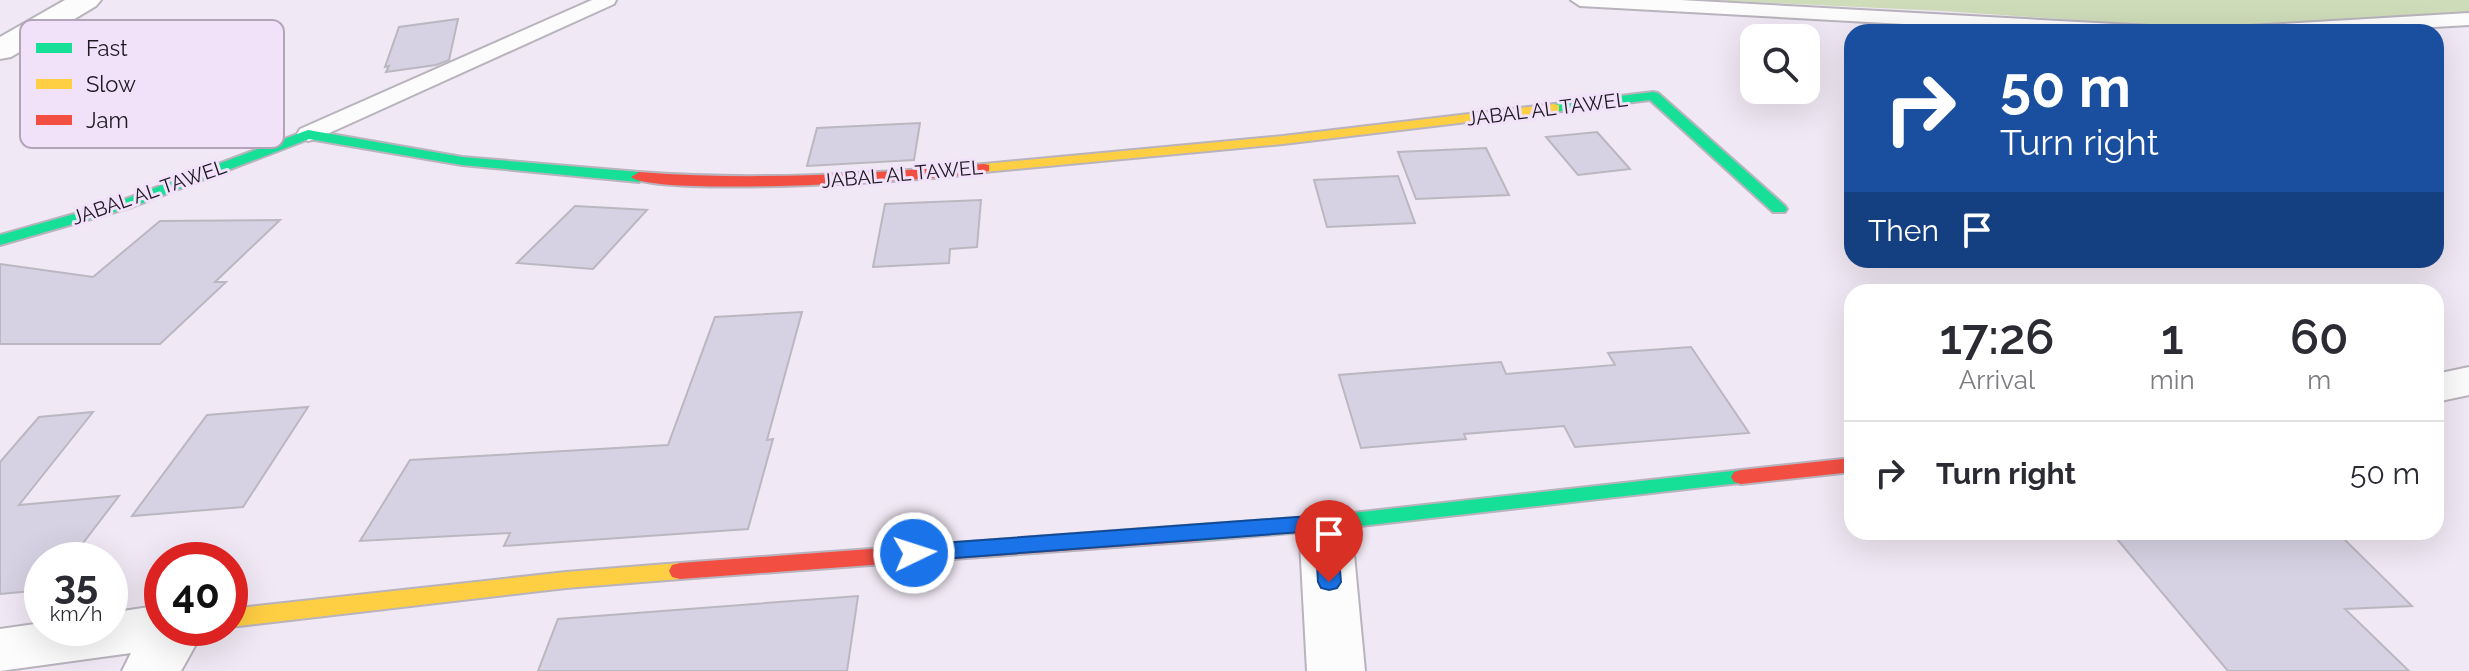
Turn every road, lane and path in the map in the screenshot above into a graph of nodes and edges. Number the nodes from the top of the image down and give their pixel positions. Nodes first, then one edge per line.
1 (86, 0) edge
2 (607, 0) edge
3 (1580, 0) edge
4 (2469, 19) edge
5 (52, 20) edge
6 (2008, 24) edge
7 (2384, 24) edge
8 (20, 38) edge
9 (0, 50) edge
10 (308, 134) junction
11 (284, 143) edge
12 (272, 148) edge
13 (1779, 209) dead end
14 (0, 240) edge
15 (2469, 381) edge
16 (2444, 386) edge
17 (1844, 466) edge
18 (1325, 523) junction
19 (248, 616) edge
20 (144, 630) edge
21 (166, 646) edge
22 (0, 651) edge
23 (151, 671) edge
24 (1336, 671) edge

1 - 5 street
2 - 10 lane
3 - 6 lane
4 - 7 lane
8 - 9 street
10 - 11 street, JABAL AL TAWEL
10 - 13 street, JABAL AL TAWEL
12 - 14 street, JABAL AL TAWEL
15 - 16 street
17 - 18 street
18 - 19 street
18 - 24 street
20 - 22 street
21 - 23 street

